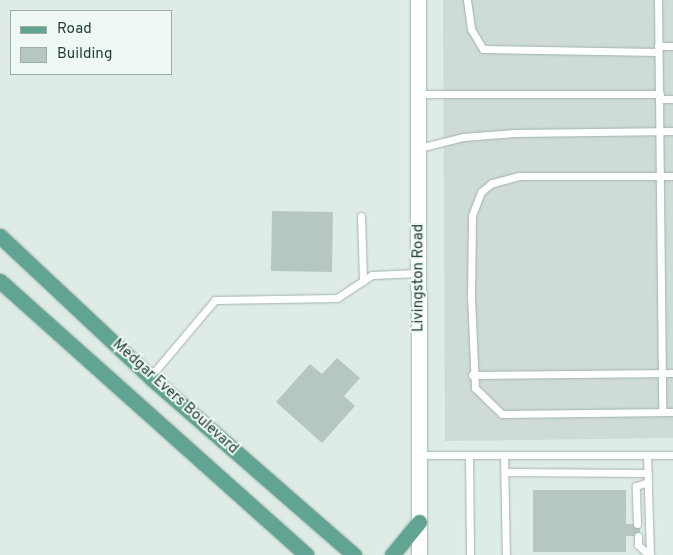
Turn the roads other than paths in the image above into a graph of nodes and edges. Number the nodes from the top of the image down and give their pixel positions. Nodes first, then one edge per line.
1 (418, 0) edge
2 (467, 0) edge
3 (658, 0) edge
4 (673, 46) edge
5 (658, 49) junction
6 (418, 94) junction
7 (660, 96) junction
8 (673, 99) edge
9 (660, 131) junction
10 (673, 131) edge
11 (419, 148) junction
12 (660, 176) junction
13 (673, 176) edge
14 (361, 216) dead end
15 (0, 236) edge
16 (419, 273) junction
17 (0, 281) edge
18 (363, 281) junction
19 (662, 373) junction
20 (673, 373) edge
21 (472, 375) junction
22 (150, 377) junction
23 (662, 412) junction
24 (673, 412) edge
25 (420, 455) junction
26 (469, 455) junction
27 (504, 455) junction
28 (647, 455) junction
29 (673, 455) edge
30 (504, 472) junction
31 (648, 472) junction
32 (648, 482) junction
33 (419, 522) junction
34 (637, 524) dead end
35 (638, 536) dead end
36 (306, 555) edge
37 (354, 555) edge
38 (392, 555) edge
39 (419, 555) edge
40 (470, 555) edge
41 (506, 555) edge
42 (649, 555) edge

1 - 6 street, Livingston Road
2 - 5 lane
3 - 5 lane
4 - 5 lane
5 - 7 lane
6 - 7 lane
6 - 11 street, Livingston Road
7 - 8 lane
7 - 9 lane
9 - 10 lane
9 - 11 lane
9 - 12 lane
11 - 16 street, Livingston Road
12 - 13 lane
12 - 19 lane
12 - 21 lane
14 - 18 lane
15 - 22 main road, Medgar Evers Boulevard
16 - 18 lane
16 - 25 street, Livingston Road
17 - 36 main road, Medgar Evers Boulevard
18 - 22 lane
19 - 20 lane
19 - 21 lane
19 - 23 lane
21 - 23 lane
22 - 37 main road, Medgar Evers Boulevard
23 - 24 lane
25 - 26 lane
25 - 33 street, Livingston Road
26 - 27 lane
26 - 40 lane
27 - 28 lane
27 - 30 lane
28 - 29 lane
28 - 31 lane
30 - 31 lane
30 - 41 lane
31 - 32 lane
32 - 34 lane
32 - 42 lane
33 - 38 main road
33 - 39 street, Livingston Road
35 - 42 lane

